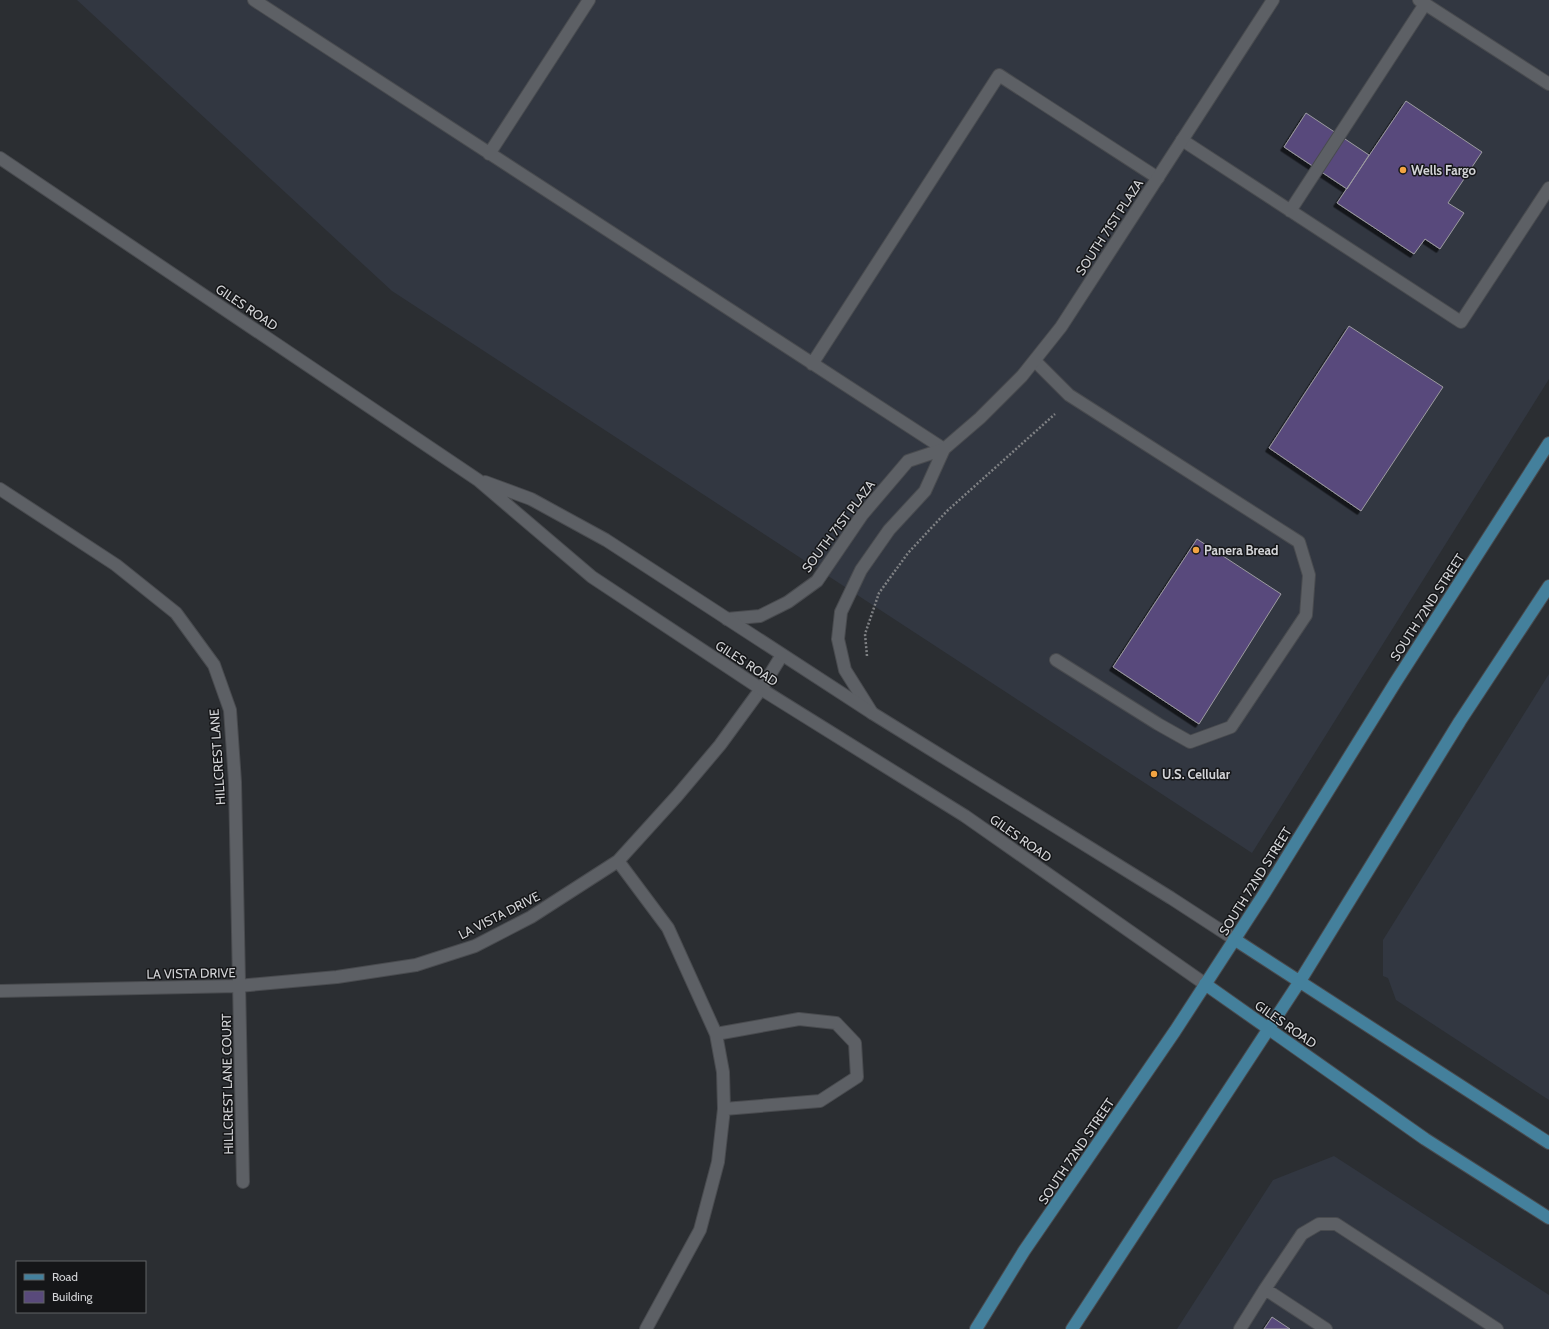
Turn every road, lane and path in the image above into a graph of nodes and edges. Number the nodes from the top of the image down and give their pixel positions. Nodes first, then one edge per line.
1 (254, 0) edge
2 (589, 0) edge
3 (1273, 0) edge
4 (1422, 2) edge
5 (1549, 84) edge
6 (1182, 140) junction
7 (489, 154) junction
8 (0, 158) edge
9 (1158, 178) junction
10 (1549, 188) edge
11 (1290, 211) junction
12 (1035, 361) junction
13 (812, 364) junction
14 (1057, 412) dead end
15 (1549, 443) edge
16 (944, 449) junction
17 (478, 480) junction
18 (0, 489) edge
19 (1549, 586) edge
20 (727, 619) junction
21 (782, 655) junction
22 (868, 659) dead end
23 (1056, 660) dead end
24 (761, 689) junction
25 (872, 713) junction
26 (618, 861) junction
27 (1234, 939) junction
28 (1300, 981) junction
29 (1205, 984) junction
30 (238, 986) junction
31 (0, 991) edge
32 (1268, 1029) junction
33 (716, 1034) junction
34 (724, 1109) junction
35 (1549, 1143) edge
36 (243, 1182) dead end
37 (1549, 1218) edge
38 (1265, 1289) junction
39 (646, 1329) edge
40 (976, 1329) edge
41 (1072, 1329) edge
42 (1240, 1329) edge
43 (1326, 1329) edge
44 (1497, 1329) edge

1 - 7 street
2 - 7 street
3 - 6 street, SOUTH 71ST PLAZA
4 - 5 street
4 - 11 street
6 - 9 street, SOUTH 71ST PLAZA
6 - 11 street
7 - 13 street
8 - 17 street, GILES ROAD
9 - 12 street, SOUTH 71ST PLAZA
9 - 13 street
10 - 11 street
12 - 16 street, SOUTH 71ST PLAZA
12 - 23 street
13 - 16 street
14 - 22 path
15 - 27 main road, SOUTH 72ND STREET
16 - 20 street, SOUTH 71ST PLAZA
16 - 25 street, SOUTH 71ST PLAZA
17 - 20 street, GILES ROAD
17 - 24 street, GILES ROAD
18 - 30 street, HILLCREST LANE
19 - 28 main road
20 - 21 street, GILES ROAD
21 - 24 street, LA VISTA DRIVE
21 - 25 street, GILES ROAD
24 - 26 street, LA VISTA DRIVE
24 - 29 street, GILES ROAD
25 - 27 street, GILES ROAD
26 - 30 street, LA VISTA DRIVE
26 - 33 street
27 - 28 main road, GILES ROAD
27 - 29 main road, SOUTH 72ND STREET
28 - 32 main road
28 - 35 main road, GILES ROAD
29 - 32 main road, GILES ROAD
29 - 40 main road, SOUTH 72ND STREET
30 - 31 street, LA VISTA DRIVE
30 - 36 street, HILLCREST LANE COURT
32 - 37 main road, GILES ROAD
32 - 41 main road
33 - 34 street
33 - 34 street
34 - 39 street
38 - 42 street
38 - 43 street
38 - 44 street

